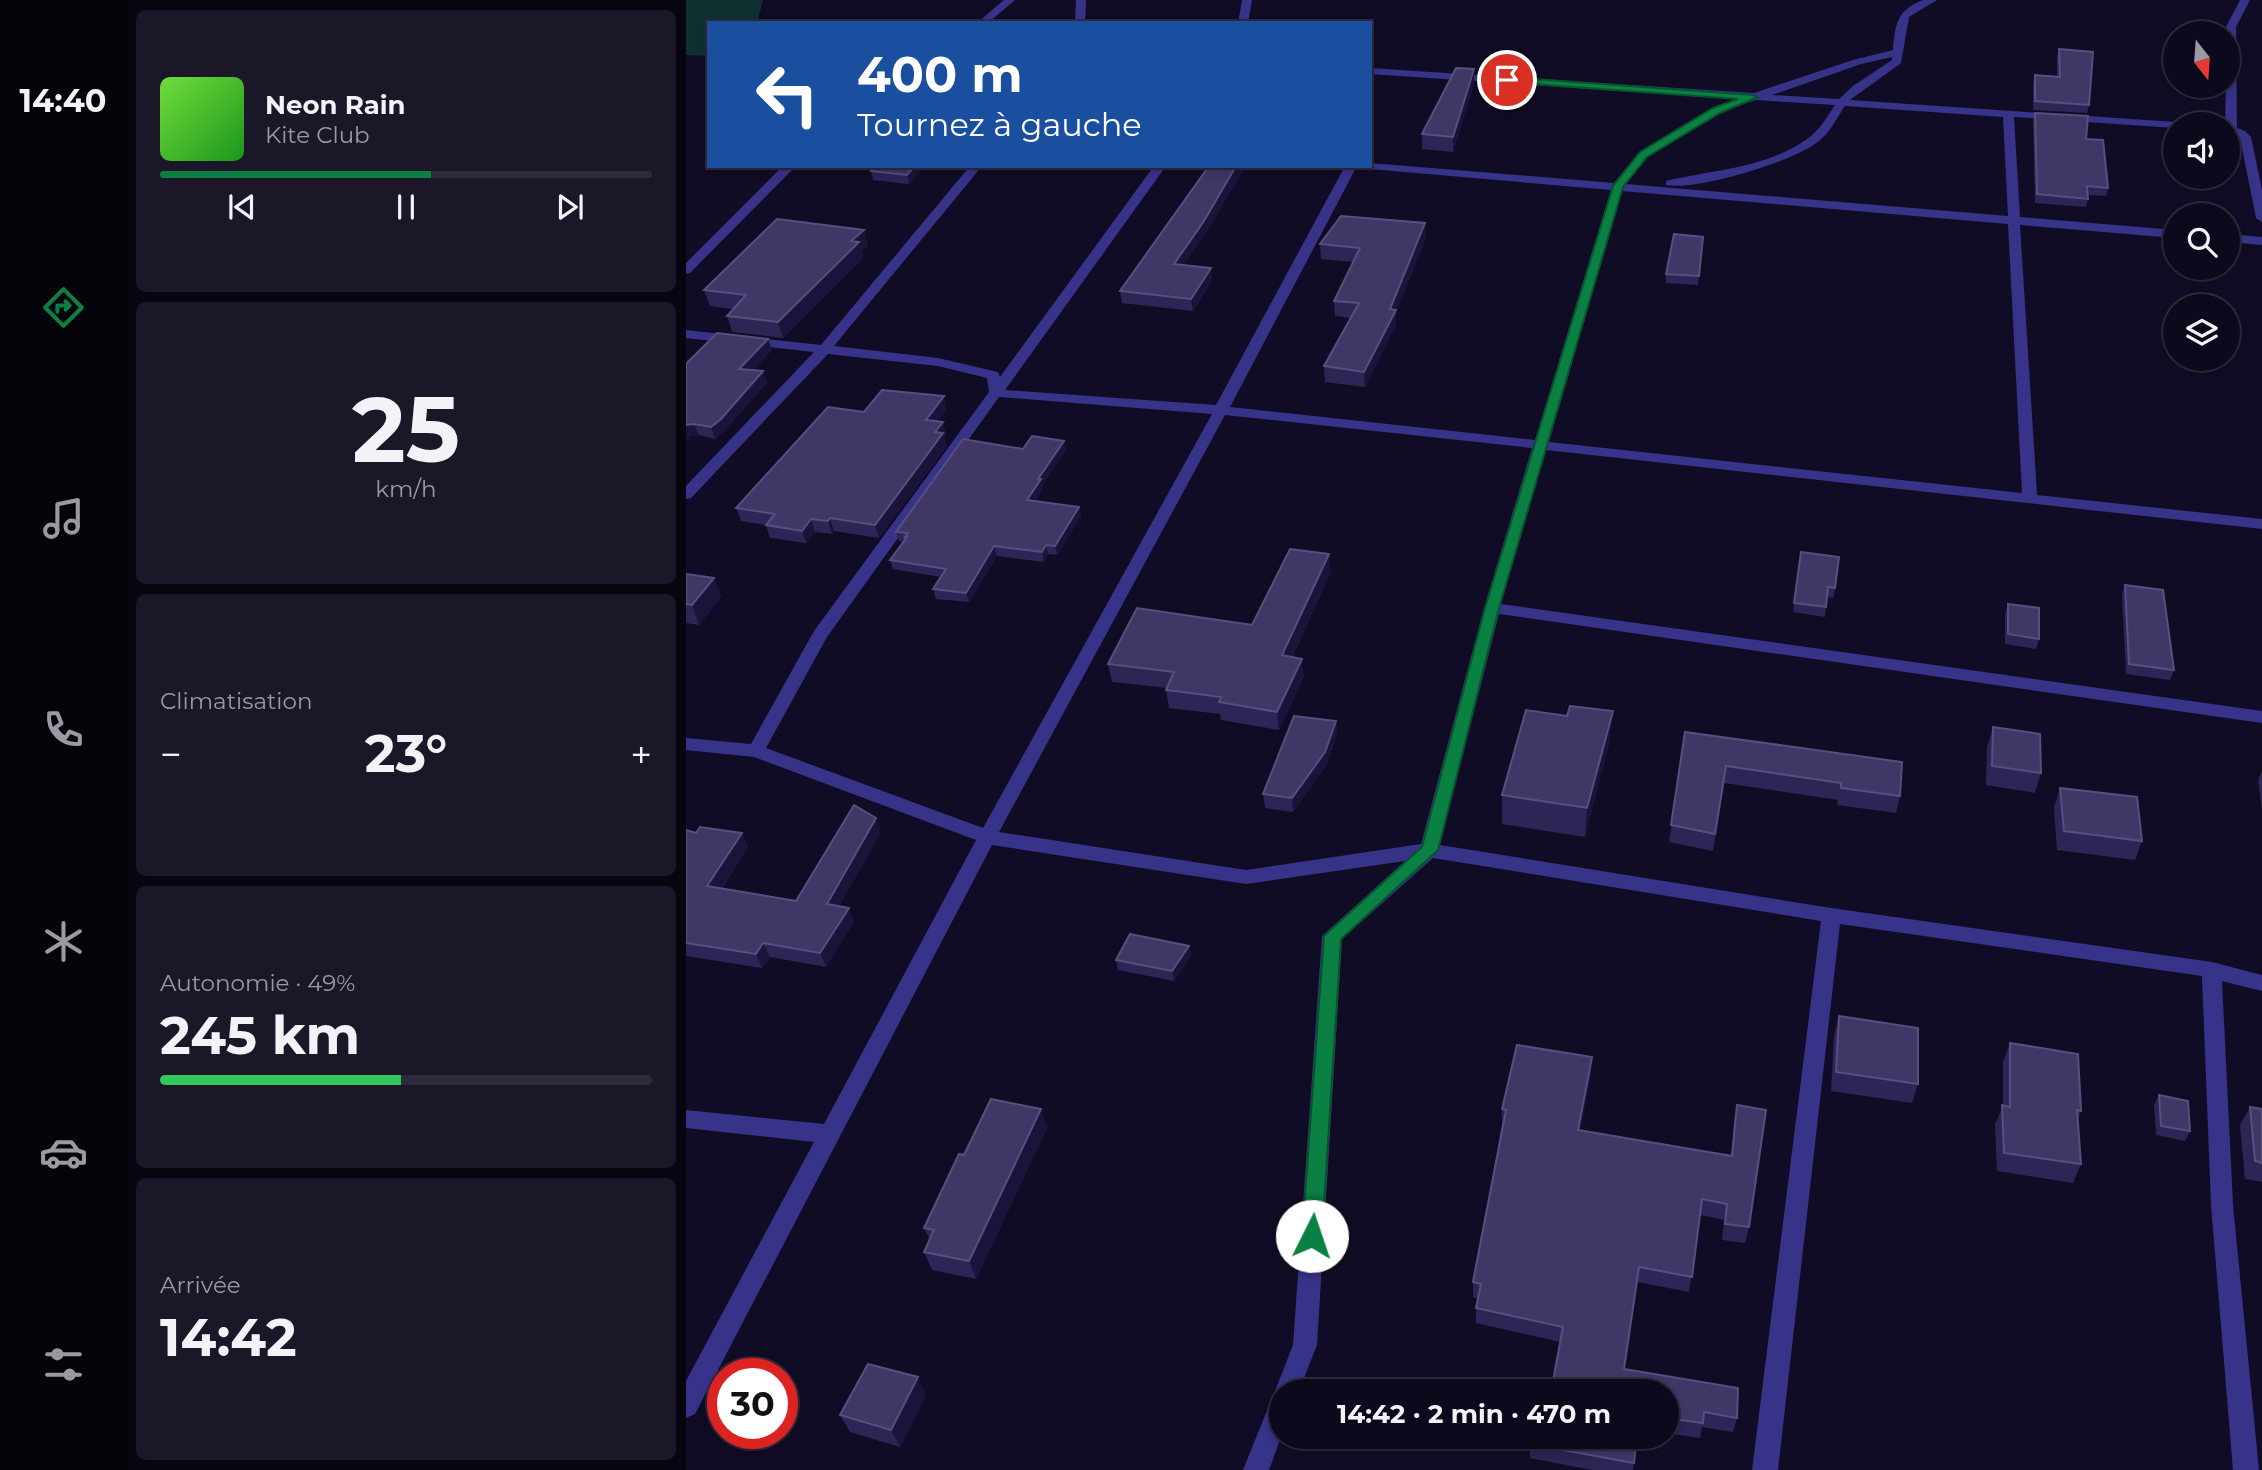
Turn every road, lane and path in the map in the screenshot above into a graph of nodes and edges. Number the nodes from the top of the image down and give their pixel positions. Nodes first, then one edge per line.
1 (1010, 0) edge
2 (1081, 0) edge
3 (1247, 0) edge
4 (1932, 0) edge
5 (2245, 0) edge
6 (984, 21) edge
7 (1080, 21) edge
8 (1243, 21) edge
9 (1898, 52) junction
10 (1372, 71) edge
11 (1753, 97) junction
12 (1841, 103) junction
13 (2230, 112) edge
14 (2008, 114) junction
15 (2163, 124) edge
16 (2240, 134) edge
17 (1372, 166) edge
18 (788, 168) edge
19 (974, 168) edge
20 (1159, 168) edge
21 (1350, 168) edge
22 (1618, 186) junction
23 (2262, 218) edge
24 (2014, 220) junction
25 (2163, 233) edge
26 (2240, 239) edge
27 (2262, 241) edge
28 (686, 271) edge
29 (686, 334) edge
30 (824, 350) junction
31 (996, 393) junction
32 (1221, 410) junction
33 (1539, 444) junction
34 (686, 495) edge
35 (2030, 498) junction
36 (2262, 524) edge
37 (1492, 608) junction
38 (2262, 717) edge
39 (686, 744) edge
40 (755, 751) junction
41 (987, 837) junction
42 (1430, 850) junction
43 (1831, 915) junction
44 (2212, 970) junction
45 (2262, 983) edge
46 (686, 1119) edge
47 (830, 1134) junction
48 (1292, 1379) edge
49 (686, 1406) edge
50 (1269, 1437) edge
51 (1256, 1470) edge
52 (1765, 1470) edge
53 (2246, 1470) edge

1 - 6 street
2 - 7 street
3 - 8 street
4 - 9 street
5 - 13 street
9 - 11 street
9 - 12 street
10 - 11 street
11 - 12 street
11 - 22 street
12 - 14 street
12 - 22 street
14 - 15 street
14 - 24 street
16 - 23 street
17 - 22 street
18 - 28 street
19 - 30 street
20 - 31 street
21 - 32 street
22 - 24 street
22 - 33 street
24 - 25 street
24 - 35 street
26 - 27 street
29 - 30 street
30 - 31 street
30 - 34 street
31 - 32 street
31 - 40 street
32 - 33 street
32 - 41 street
33 - 35 street
33 - 37 street
35 - 36 street
37 - 38 street
37 - 42 street
39 - 40 street
40 - 41 street
41 - 42 street
41 - 47 street
42 - 43 street
42 - 48 street
43 - 44 street
43 - 52 street
44 - 45 street
44 - 53 street
46 - 47 street
47 - 49 street
50 - 51 street

